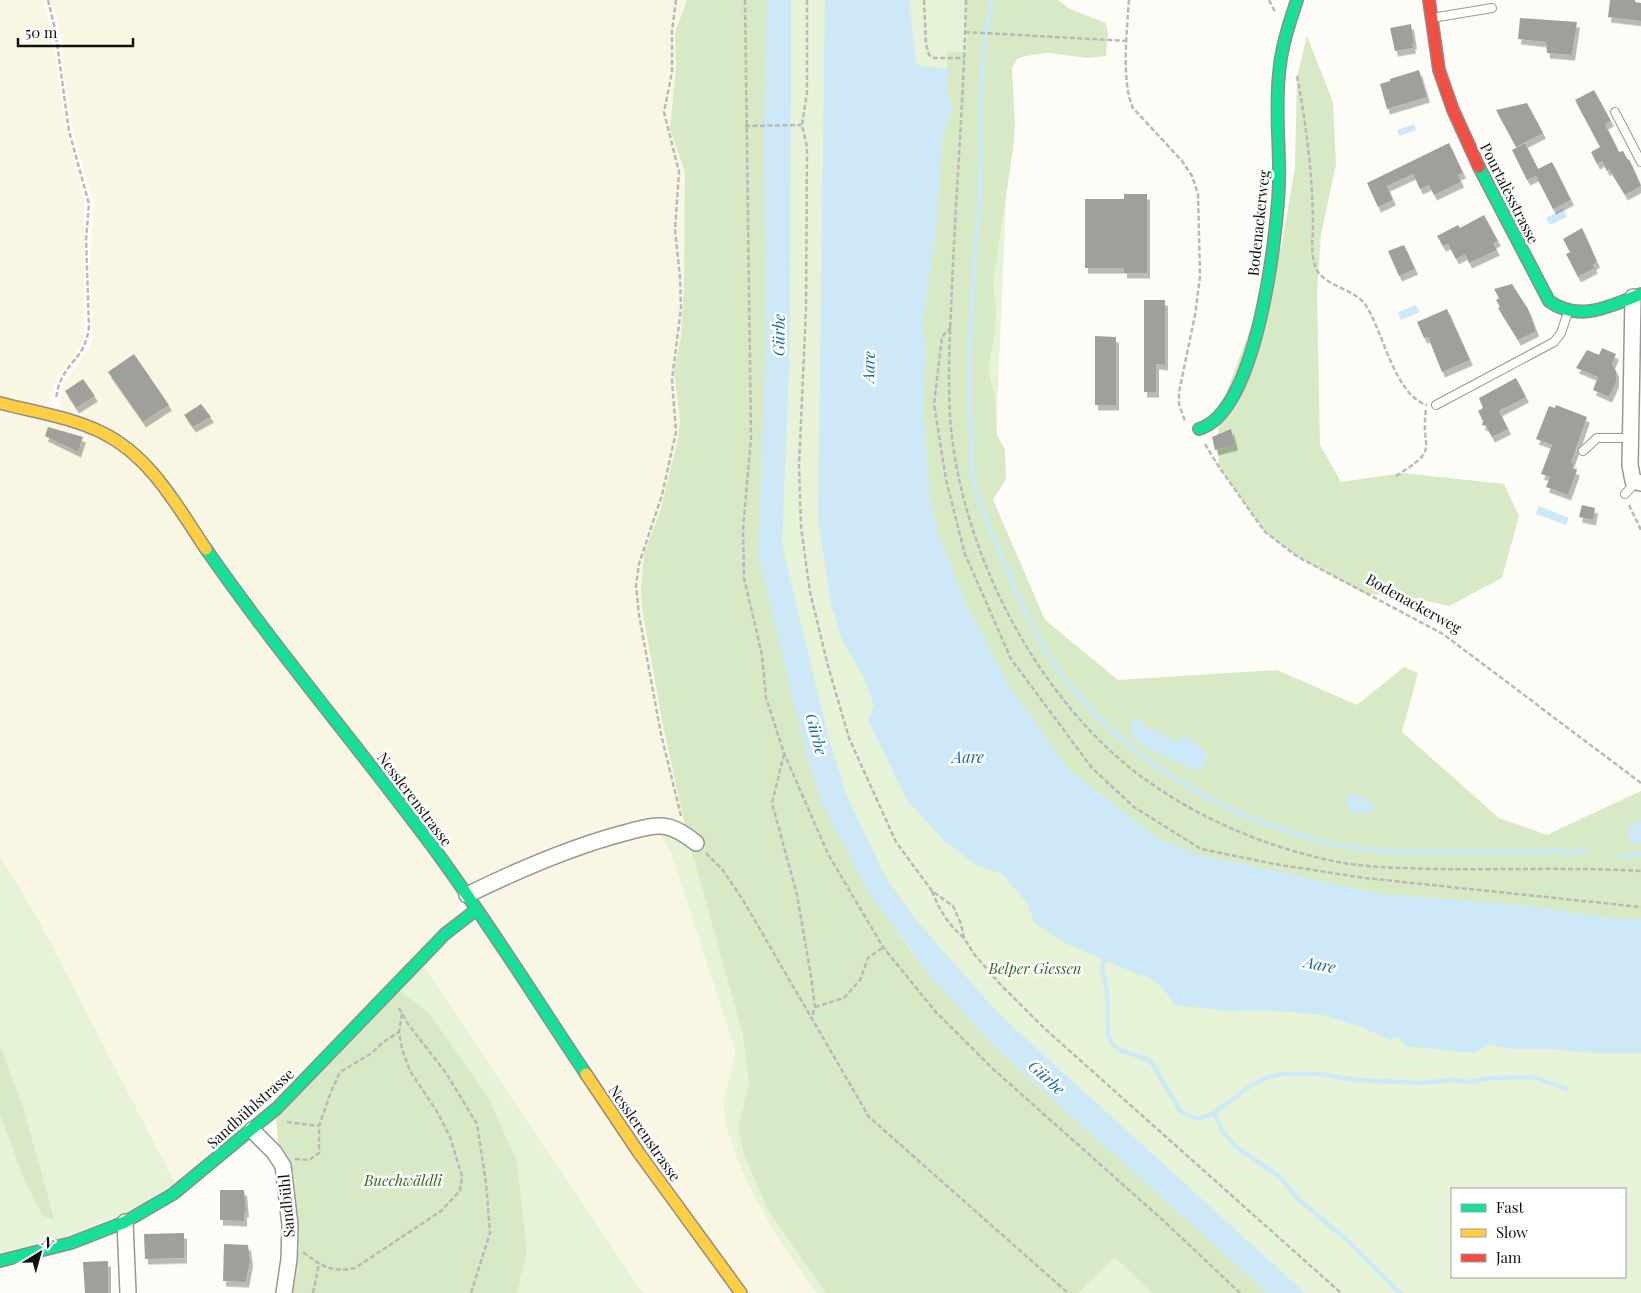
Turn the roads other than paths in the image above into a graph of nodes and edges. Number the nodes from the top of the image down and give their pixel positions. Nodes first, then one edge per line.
1 (1297, 0) edge
2 (1428, 0) edge
3 (1492, 8) dead end
4 (1430, 19) junction
5 (1615, 112) dead end
6 (1641, 162) edge
7 (1637, 296) edge
8 (1568, 312) junction
9 (0, 403) edge
10 (1436, 405) road end
11 (1199, 429) road end
12 (1631, 438) junction
13 (1583, 451) dead end
14 (1634, 487) edge
15 (696, 843) road end
16 (466, 895) junction
17 (476, 910) junction
18 (252, 1130) junction
19 (125, 1222) junction
20 (0, 1261) edge
21 (128, 1293) edge
22 (284, 1293) edge
23 (741, 1293) edge

1 - 11 street, Bodenackerweg
2 - 4 street, Pourtalèsstrasse
3 - 4 lane
4 - 8 street, Pourtalèsstrasse
5 - 6 lane
7 - 8 street
7 - 12 street
8 - 10 lane
9 - 16 street, Nesslerenstrasse
12 - 13 lane
12 - 14 street
15 - 16 street
16 - 17 street, Nesslerenstrasse
17 - 18 street, Sandbühlstrasse
17 - 23 street, Nesslerenstrasse
18 - 19 street, Sandbühlstrasse
18 - 22 street, Sandbühl
19 - 20 street, Sandbühlstrasse
19 - 21 street

